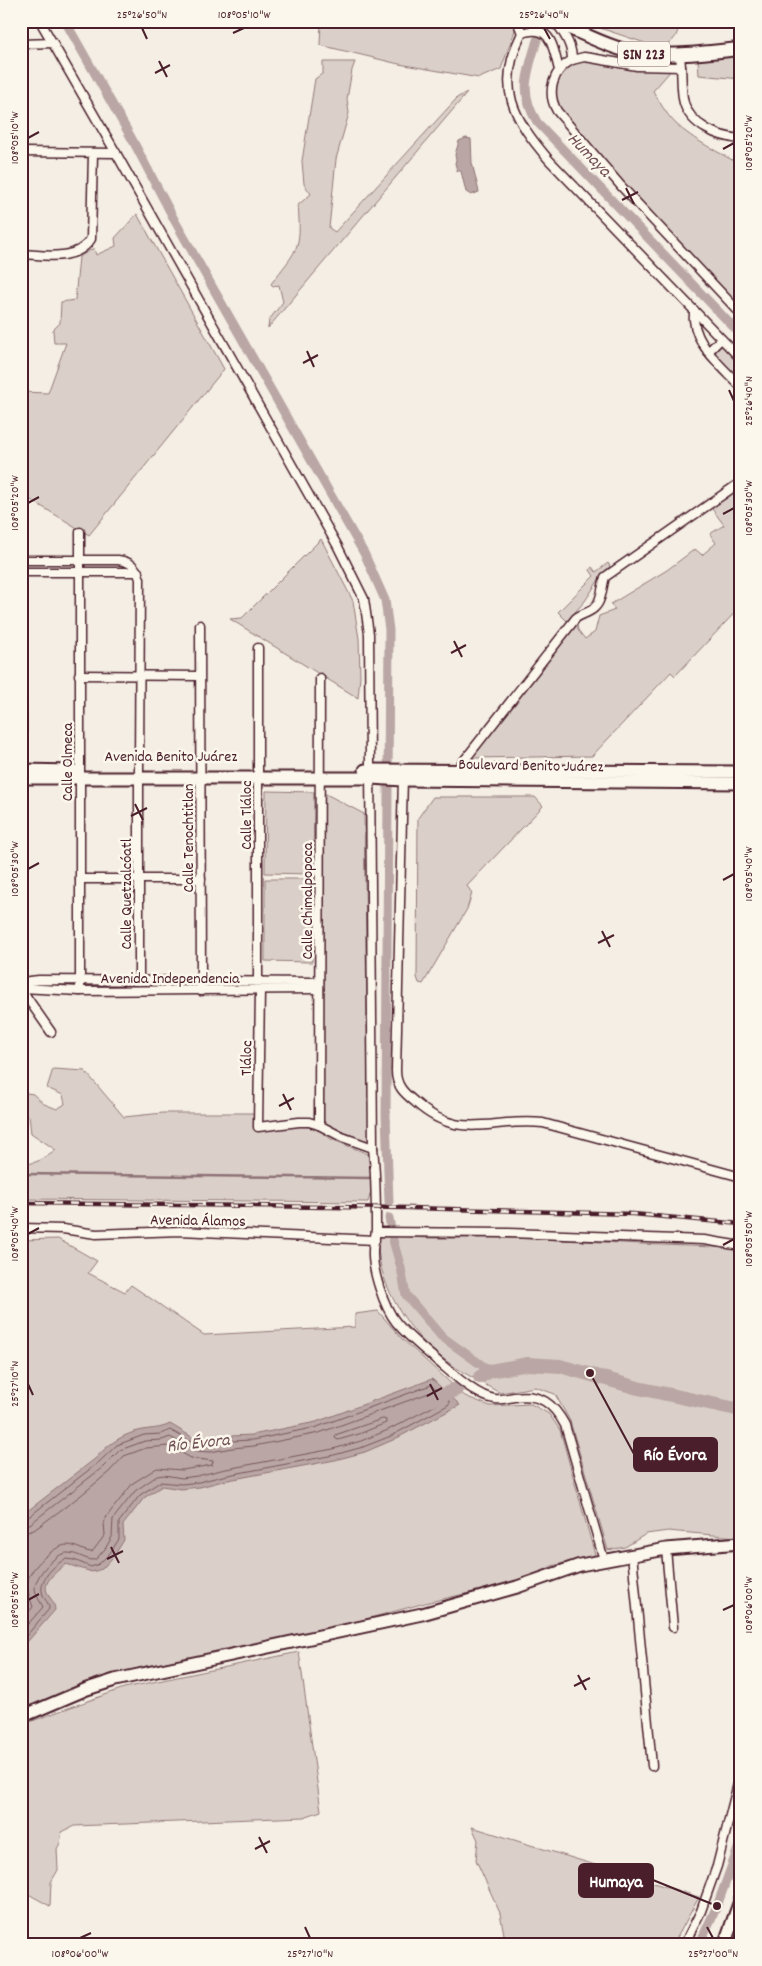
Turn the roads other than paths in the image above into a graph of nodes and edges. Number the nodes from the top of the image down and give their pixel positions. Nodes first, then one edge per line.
1 (40, 21) edge
2 (517, 21) edge
3 (554, 22) edge
4 (522, 33) junction
5 (53, 43) junction
6 (21, 44) edge
7 (741, 49) edge
8 (572, 60) junction
9 (681, 61) junction
10 (559, 70) junction
11 (741, 140) edge
12 (21, 152) edge
13 (93, 152) junction
14 (116, 153) junction
15 (21, 254) edge
16 (694, 310) junction
17 (741, 314) edge
18 (721, 339) junction
19 (708, 352) junction
20 (741, 359) edge
21 (741, 387) edge
22 (741, 482) edge
23 (80, 532) dead end
24 (21, 560) edge
25 (80, 560) junction
26 (21, 572) edge
27 (80, 572) junction
28 (138, 572) junction
29 (21, 623) edge
30 (200, 625) dead end
31 (258, 648) dead end
32 (79, 675) junction
33 (139, 675) junction
34 (199, 676) junction
35 (320, 678) dead end
36 (21, 770) edge
37 (456, 771) junction
38 (741, 772) edge
39 (374, 774) junction
40 (80, 775) junction
41 (139, 775) junction
42 (200, 775) junction
43 (259, 775) junction
44 (320, 775) junction
45 (400, 775) junction
46 (21, 778) edge
47 (741, 783) edge
48 (21, 823) edge
49 (80, 879) junction
50 (138, 879) junction
51 (201, 880) junction
52 (80, 980) junction
53 (139, 981) junction
54 (201, 981) junction
55 (258, 981) junction
56 (21, 982) edge
57 (319, 985) junction
58 (21, 989) edge
59 (260, 990) junction
60 (80, 991) junction
61 (201, 991) junction
62 (51, 1032) dead end
63 (320, 1125) junction
64 (373, 1148) junction
65 (741, 1177) edge
66 (21, 1228) edge
67 (375, 1236) junction
68 (741, 1246) edge
69 (741, 1543) edge
70 (666, 1549) junction
71 (632, 1554) junction
72 (604, 1560) junction
73 (673, 1627) dead end
74 (21, 1717) edge
75 (652, 1766) dead end
76 (741, 1772) edge
77 (741, 1898) edge
78 (684, 1945) edge
79 (724, 1945) edge

1 - 5 street
2 - 4 street
3 - 8 street
3 - 9 main road, SIN 223
4 - 10 street
4 - 16 street
5 - 6 street
5 - 14 street
7 - 9 main road, SIN 223
8 - 9 street
8 - 10 street
9 - 11 street
10 - 17 street
12 - 13 street
13 - 14 street
13 - 15 street
14 - 39 street
16 - 18 street
16 - 19 street
18 - 19 street
18 - 20 street
19 - 21 street
22 - 37 street
23 - 25 street, Calle Olmeca
24 - 25 street
25 - 27 street, Calle Olmeca
25 - 28 street
26 - 27 street
27 - 28 street
27 - 32 street, Calle Olmeca
28 - 33 street, Calle Quetzalcóatl
29 - 36 street
30 - 34 street, Calle Tenochtitlan
31 - 43 street, Calle Tláloc
32 - 33 street
32 - 40 street, Calle Olmeca
33 - 34 street
33 - 41 street, Calle Quetzalcóatl
34 - 42 street, Calle Tenochtitlan
35 - 44 street, Calle Chimalpopoca
36 - 40 street, Avenida Benito Juárez
37 - 38 street, Boulevard Benito Juárez
37 - 45 street, Boulevard Benito Juárez
39 - 44 street, Boulevard Benito Juárez
39 - 45 street, Boulevard Benito Juárez
39 - 64 street
40 - 41 street, Avenida Benito Juárez
40 - 46 street, Avenida Benito Juárez
40 - 49 street, Calle Olmeca
41 - 42 street, Avenida Benito Juárez
41 - 50 street, Calle Quetzalcóatl
42 - 43 street, Avenida Benito Juárez
42 - 51 street, Calle Tenochtitlan
43 - 44 street, Avenida Benito Juárez
43 - 55 street, Calle Tláloc
44 - 57 street, Calle Chimalpopoca
45 - 47 street, Boulevard Benito Juárez
45 - 65 street
46 - 48 street
49 - 50 street
49 - 52 street, Calle Olmeca
50 - 51 street
50 - 53 street, Calle Quetzalcóatl
51 - 54 street, Calle Tenochtitlan
52 - 53 street, Avenida Independencia
52 - 56 street, Avenida Independencia
52 - 60 street, Calle Olmeca
53 - 54 street, Avenida Independencia
54 - 55 street, Avenida Independencia
54 - 61 street, Calle Tenochtitlan
55 - 57 street, Avenida Independencia
57 - 59 street, Avenida Independencia
57 - 63 street, Calle Chimalpopoca
58 - 60 street, Avenida Independencia
58 - 62 street
59 - 61 street, Avenida Independencia
59 - 63 street, Tláloc
60 - 61 street, Avenida Independencia
63 - 64 street
64 - 67 street
66 - 67 street, Avenida Álamos
67 - 68 street, Avenida Álamos
67 - 72 street
69 - 70 street
70 - 71 street
70 - 73 street
71 - 72 street
71 - 75 street
72 - 74 street
76 - 78 street
77 - 79 street

